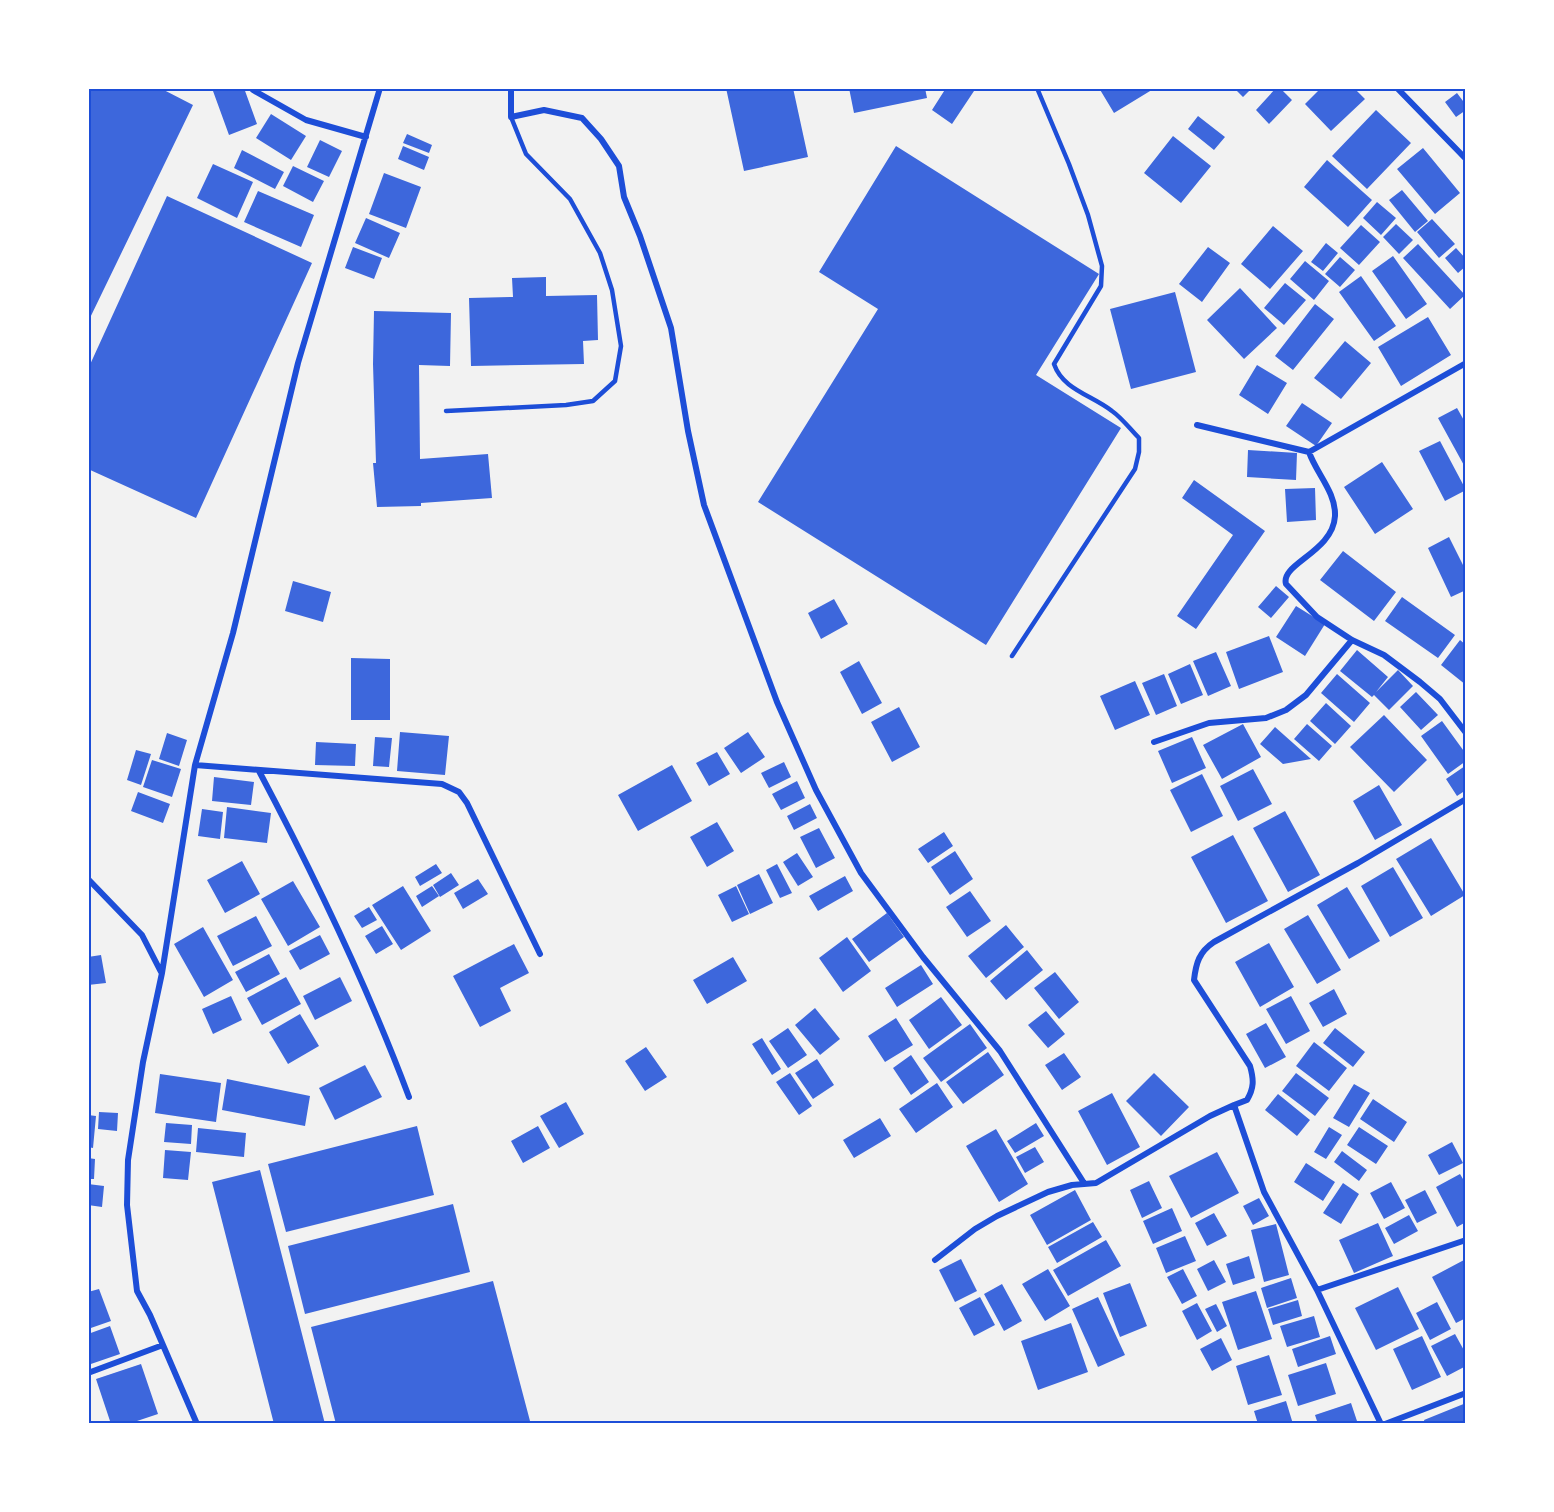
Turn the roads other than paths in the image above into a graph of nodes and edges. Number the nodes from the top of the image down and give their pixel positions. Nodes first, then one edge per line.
1 (380, 88) edge
2 (511, 88) edge
3 (1037, 88) edge
4 (1398, 88) edge
5 (252, 90) dead end
6 (511, 117) junction
7 (366, 137) junction
8 (1466, 159) edge
9 (1466, 363) edge
10 (446, 411) dead end
11 (1197, 425) dead end
12 (1309, 452) junction
13 (1352, 640) junction
14 (1011, 656) dead end
15 (1466, 733) edge
16 (1154, 742) dead end
17 (195, 765) junction
18 (260, 771) junction
19 (1466, 799) edge
20 (88, 879) edge
21 (540, 954) dead end
22 (162, 974) junction
23 (409, 1097) dead end
24 (1234, 1105) junction
25 (1084, 1183) junction
26 (1466, 1240) edge
27 (935, 1260) dead end
28 (1317, 1290) junction
29 (163, 1345) junction
30 (88, 1374) edge
31 (1466, 1393) edge
32 (197, 1424) edge
33 (1383, 1424) edge

1 - 7 street
2 - 6 street
3 - 14 lane
4 - 8 street
5 - 7 street
6 - 10 lane
6 - 25 street
7 - 17 street
9 - 12 street
11 - 12 street
12 - 13 street
13 - 15 street
13 - 16 street
17 - 18 street
17 - 22 street
18 - 21 street
18 - 23 street
19 - 24 street
20 - 22 street
22 - 29 street
24 - 25 street
24 - 28 street
25 - 27 street
26 - 28 street
28 - 33 street
29 - 30 street
29 - 32 street
31 - 33 street

